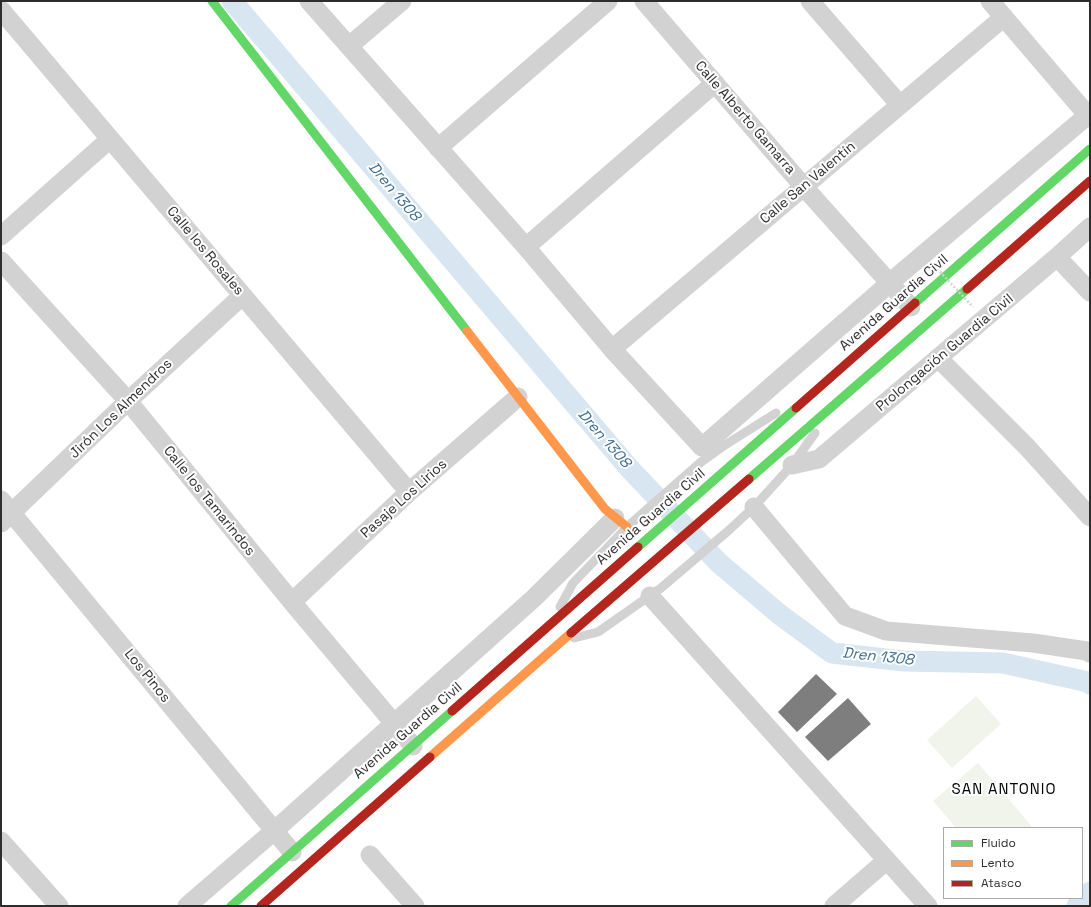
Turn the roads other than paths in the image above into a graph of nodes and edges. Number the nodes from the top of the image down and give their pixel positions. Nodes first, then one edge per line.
1 (212, 1) edge
2 (309, 1) edge
3 (402, 1) edge
4 (608, 1) edge
5 (644, 1) edge
6 (990, 1) edge
7 (814, 2) edge
8 (1, 10) edge
9 (1004, 17) junction
10 (349, 46) junction
11 (715, 83) junction
12 (900, 105) junction
13 (1089, 117) edge
14 (110, 139) junction
15 (438, 148) junction
16 (1090, 149) edge
17 (1090, 181) edge
18 (804, 187) junction
19 (1090, 227) edge
20 (1, 236) edge
21 (526, 247) junction
22 (1057, 257) junction
23 (1, 261) edge
24 (890, 284) junction
25 (1090, 292) edge
26 (242, 296) junction
27 (911, 307) junction
28 (612, 349) junction
29 (938, 358) junction
30 (822, 385) junction
31 (518, 397) junction
32 (128, 401) junction
33 (836, 404) junction
34 (792, 465) junction
35 (409, 492) junction
36 (5, 512) edge
37 (749, 512) junction
38 (1090, 517) edge
39 (625, 522) junction
40 (650, 596) junction
41 (292, 602) junction
42 (551, 624) junction
43 (563, 640) junction
44 (1090, 653) edge
45 (394, 724) junction
46 (413, 746) junction
47 (274, 831) junction
48 (1, 841) edge
49 (292, 852) junction
50 (370, 855) dead end
51 (887, 860) junction
52 (59, 906) edge
53 (187, 906) edge
54 (231, 906) edge
55 (261, 906) edge
56 (415, 906) edge
57 (834, 906) edge
58 (928, 906) edge

1 - 31 main road
2 - 10 street
3 - 10 street
4 - 15 street
5 - 11 street, Calle Alberto Gamarra
6 - 9 street
7 - 12 street
8 - 14 street, Calle los Rosales
9 - 12 street, Calle San Valentín
9 - 13 street
10 - 15 street
11 - 18 street, Calle Alberto Gamarra
11 - 21 street
12 - 18 street, Calle San Valentín
13 - 24 street
14 - 20 street
14 - 26 street, Calle los Rosales
15 - 21 street
16 - 27 main road, Avenida Guardia Civil
17 - 33 main road
18 - 24 street, Calle Alberto Gamarra
18 - 28 street, Calle San Valentín
19 - 22 street, Prolongación Guardia Civil
21 - 28 street
22 - 25 street
22 - 29 street, Prolongación Guardia Civil
23 - 32 street, Calle los Tamarindos
24 - 27 street, Calle Alberto Gamarra
24 - 28 street
26 - 32 street, Jirón Los Almendros
26 - 35 street, Calle los Rosales
27 - 30 main road, Avenida Guardia Civil
29 - 34 street, Prolongación Guardia Civil
29 - 38 street
30 - 39 lane
30 - 42 main road, Avenida Guardia Civil
31 - 35 street, Pasaje Los Lirios
31 - 39 main road
32 - 36 street, Jirón Los Almendros
32 - 41 street, Calle los Tamarindos
33 - 34 lane
33 - 43 main road
34 - 37 lane
35 - 41 street, Pasaje Los Lirios
36 - 47 street, Los Pinos
37 - 40 lane
37 - 44 street
39 - 42 lane
39 - 45 street
40 - 43 lane
40 - 51 street
41 - 45 street, Calle los Tamarindos
42 - 46 main road, Avenida Guardia Civil
43 - 55 main road
45 - 46 street, Calle los Tamarindos
45 - 47 street
46 - 49 main road, Avenida Guardia Civil
47 - 49 street, Los Pinos
47 - 53 street
48 - 52 street
49 - 54 main road, Avenida Guardia Civil
50 - 56 street
51 - 57 street
51 - 58 street

